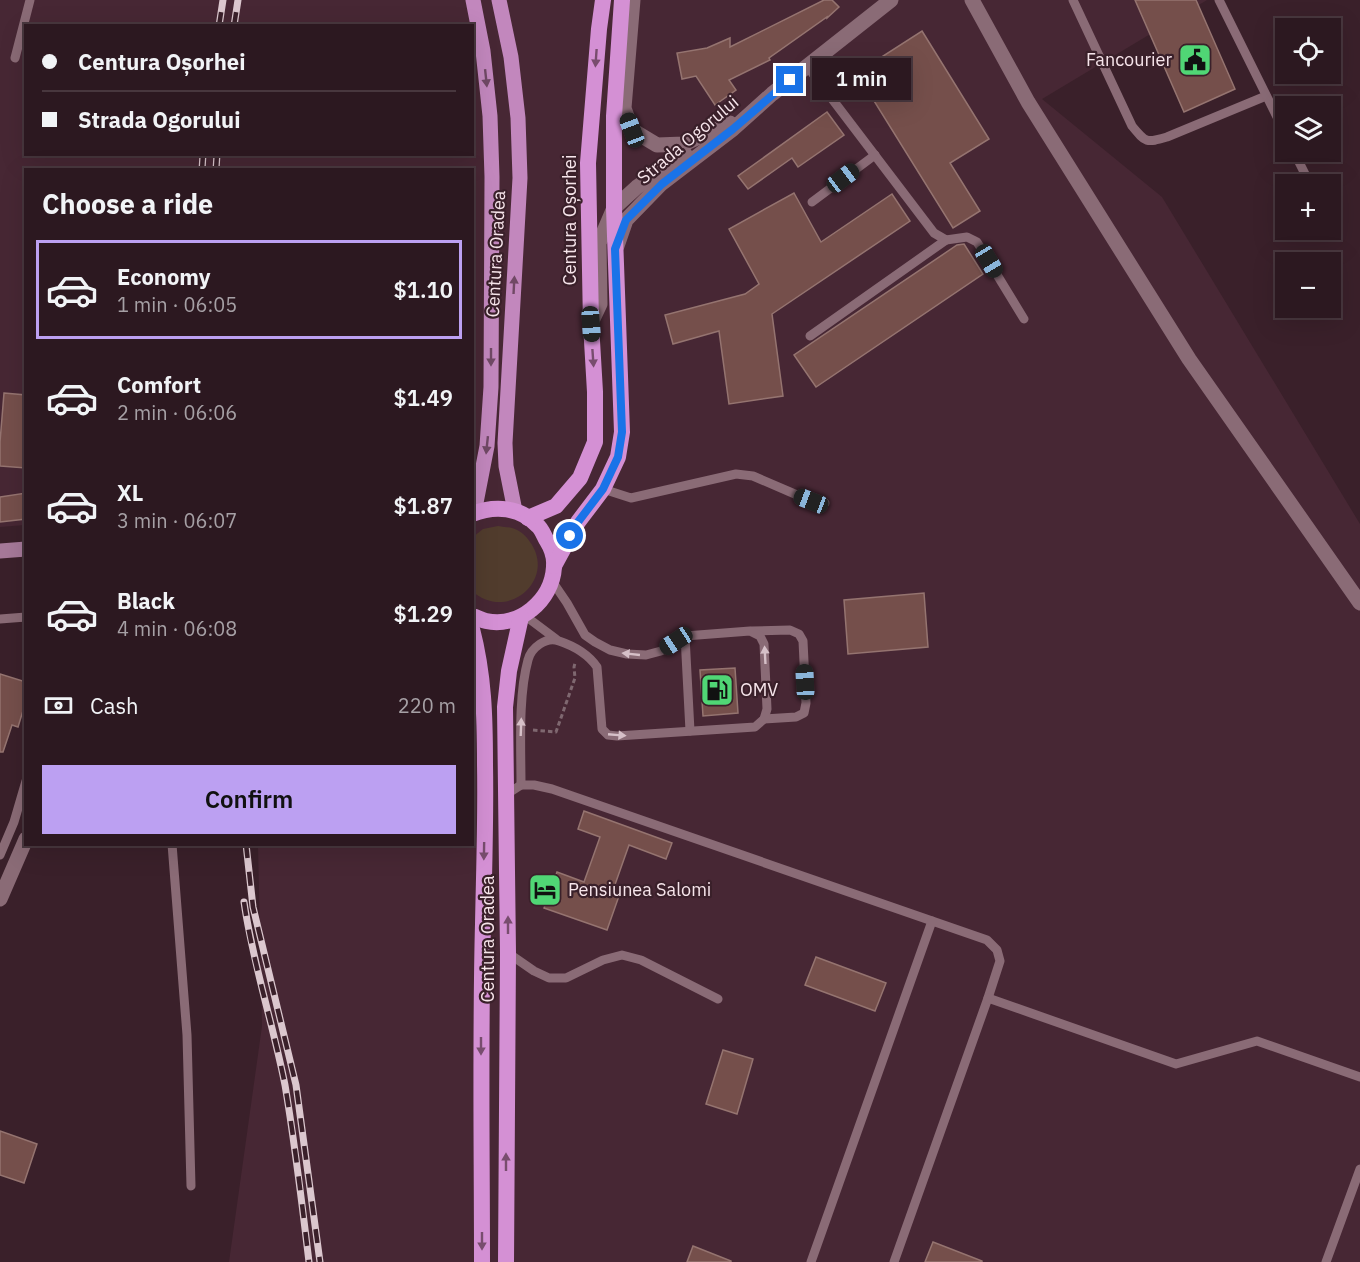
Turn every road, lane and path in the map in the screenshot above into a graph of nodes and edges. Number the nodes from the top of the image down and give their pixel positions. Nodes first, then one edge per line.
1 (30, 0) edge
2 (474, 0) edge
3 (499, 0) edge
4 (603, 0) edge
5 (622, 0) edge
6 (633, 0) edge
7 (891, 0) edge
8 (972, 0) edge
9 (1073, 0) edge
10 (1219, 0) edge
11 (15, 58) dead end
12 (807, 66) junction
13 (772, 94) junction
14 (1266, 96) junction
15 (1275, 114) edge
16 (730, 123) junction
17 (875, 155) junction
18 (812, 202) dead end
19 (614, 208) junction
20 (946, 240) junction
21 (615, 249) junction
22 (1024, 319) dead end
23 (591, 324) junction
24 (810, 336) dead end
25 (603, 489) junction
26 (825, 503) dead end
27 (474, 508) edge
28 (474, 513) edge
29 (522, 514) junction
30 (24, 549) edge
31 (0, 551) edge
32 (553, 573) junction
33 (1360, 603) edge
34 (522, 616) junction
35 (24, 617) edge
36 (474, 617) edge
37 (0, 619) edge
38 (750, 631) junction
39 (685, 636) junction
40 (474, 637) edge
41 (556, 639) junction
42 (579, 651) junction
43 (764, 719) junction
44 (690, 731) junction
45 (521, 739) junction
46 (24, 788) edge
47 (514, 790) junction
48 (24, 844) edge
49 (172, 846) edge
50 (0, 855) edge
51 (0, 899) edge
52 (932, 921) junction
53 (508, 953) junction
54 (988, 998) junction
55 (718, 999) dead end
56 (1360, 1077) edge
57 (1360, 1169) edge
58 (191, 1186) dead end
59 (482, 1262) edge
60 (506, 1262) edge
61 (811, 1262) edge
62 (894, 1262) edge
63 (1326, 1262) edge

1 - 11 lane
2 -> 27 main road, Centura Oradea
29 -> 3 main road, Centura Oradea
4 -> 23 highway, Centura Oșorhei
5 - 19 highway
6 - 16 street, Strada Ogorului
7 - 12 street, Strada Ogorului
8 - 33 street
9 - 14 lane
10 - 14 lane
12 - 13 street, Strada Ogorului
12 - 17 lane
13 - 16 street, Strada Ogorului
13 - 21 street, Strada Ogorului
14 - 15 lane
16 - 19 street, Strada Ogorului
17 - 18 lane
17 - 20 lane
19 - 21 highway
19 - 23 street, Strada Ogorului
20 - 22 lane
20 - 24 lane
21 - 25 highway
23 -> 29 highway, Centura Oșorhei
25 - 26 lane
25 - 32 highway
28 - 29 highway
29 - 32 highway
30 - 31 main road
32 - 34 highway
39 -> 32 lane
34 - 36 highway
34 - 41 lane
34 - 47 highway, Centura Oradea
35 - 37 lane
38 - 39 lane
43 -> 38 lane
38 - 43 lane
39 - 44 lane
40 -> 59 highway, Centura Oradea
41 - 42 lane
45 -> 41 lane
42 -> 44 lane
42 - 45 path
43 - 44 lane
45 - 47 lane
46 - 50 lane
47 - 52 lane
53 -> 47 highway, Centura Oradea
48 - 51 street
49 - 58 lane
52 - 54 lane
52 - 61 lane
53 - 55 lane
60 -> 53 highway, Centura Oradea
54 - 56 lane
54 - 62 lane
57 - 63 lane

